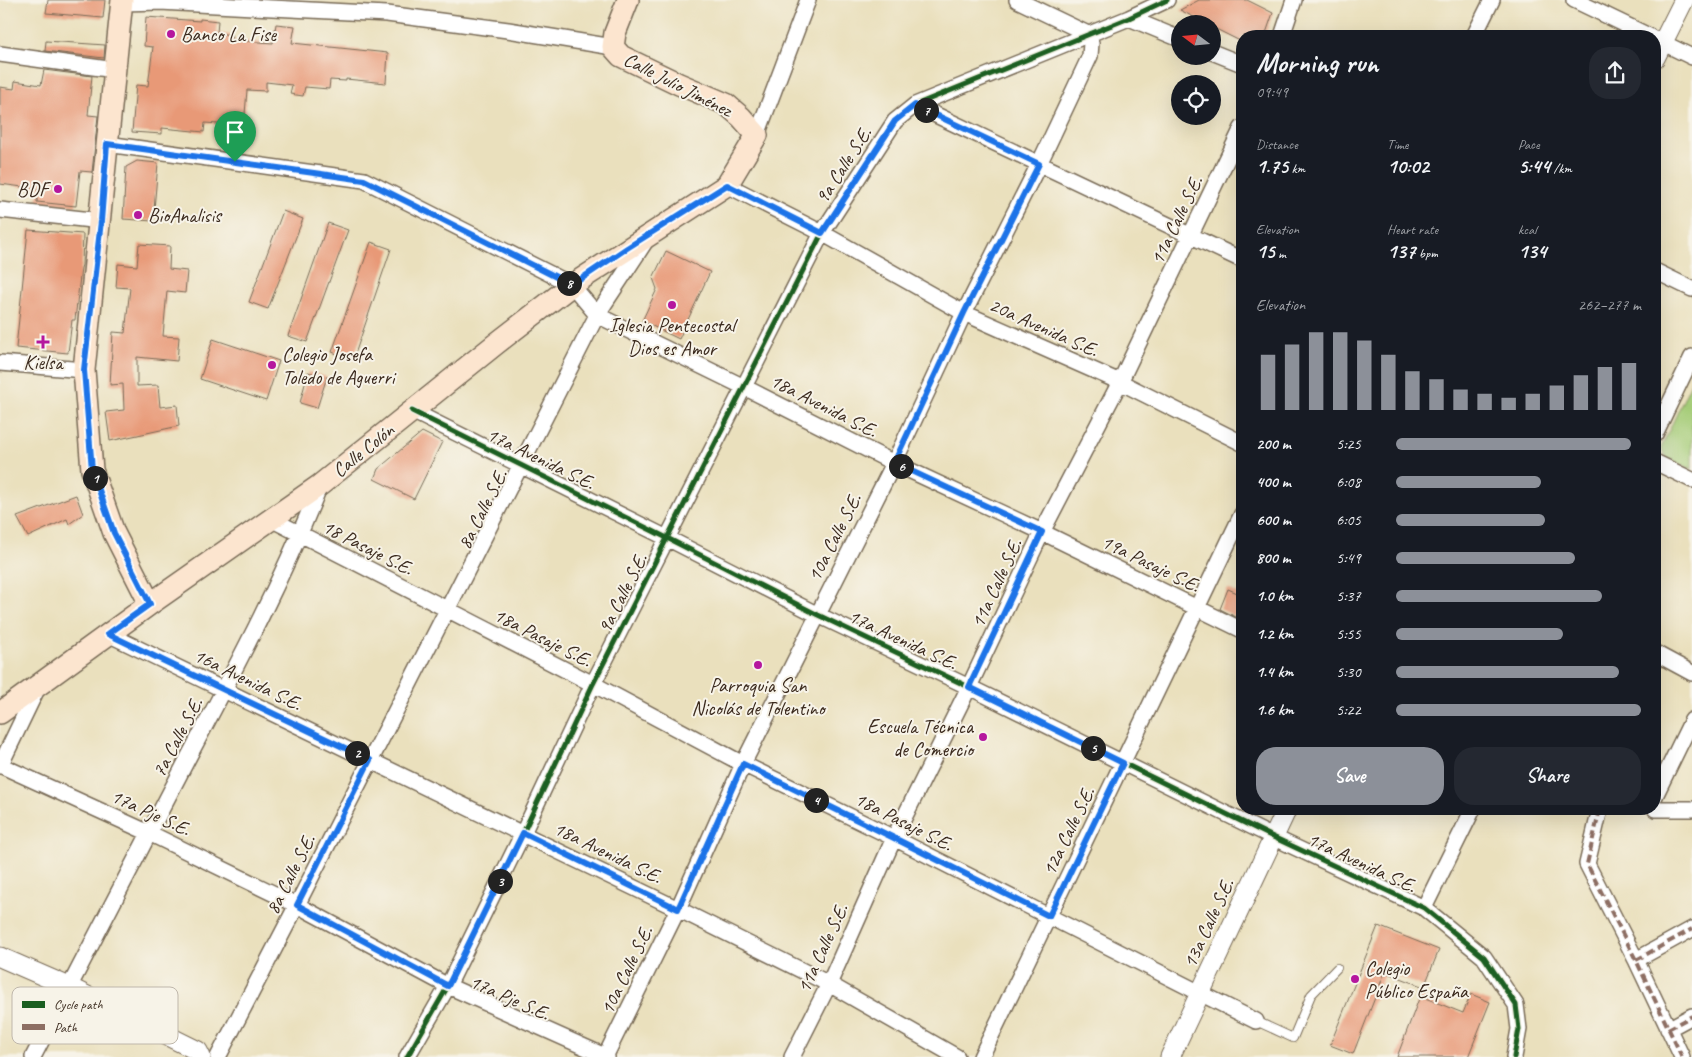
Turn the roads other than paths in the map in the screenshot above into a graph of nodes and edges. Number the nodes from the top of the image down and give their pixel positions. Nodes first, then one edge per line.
1 (628, 0) edge
2 (808, 0) edge
3 (1017, 0) edge
4 (1166, 0) edge
5 (1294, 0) edge
6 (1492, 0) edge
7 (1574, 0) edge
8 (1684, 0) edge
9 (122, 1) edge
10 (1046, 7) edge
11 (1129, 18) junction
12 (1284, 30) edge
13 (1477, 30) edge
14 (1630, 30) edge
15 (1088, 34) junction
16 (1171, 35) edge
17 (1661, 36) edge
18 (1661, 46) edge
19 (613, 48) junction
20 (0, 54) edge
21 (1221, 56) edge
22 (1692, 58) edge
23 (1236, 62) edge
24 (115, 70) junction
25 (915, 105) junction
26 (757, 135) junction
27 (1236, 140) edge
28 (107, 144) junction
29 (1039, 164) junction
30 (727, 185) junction
31 (0, 210) edge
32 (101, 221) junction
33 (652, 232) junction
34 (822, 233) junction
35 (1191, 234) junction
36 (1236, 257) edge
37 (1661, 274) edge
38 (572, 285) junction
39 (1692, 289) edge
40 (964, 313) junction
41 (597, 315) junction
42 (1692, 358) edge
43 (0, 363) edge
44 (84, 370) junction
45 (1120, 382) junction
46 (744, 387) junction
47 (412, 411) junction
48 (1661, 422) edge
49 (1236, 440) edge
50 (894, 463) junction
51 (1661, 465) edge
52 (521, 466) junction
53 (1692, 480) edge
54 (320, 485) junction
55 (271, 519) junction
56 (1236, 526) edge
57 (1042, 532) junction
58 (300, 535) junction
59 (667, 538) junction
60 (150, 604) junction
61 (1196, 608) junction
62 (447, 610) junction
63 (818, 615) junction
64 (1236, 627) edge
65 (108, 634) junction
66 (1661, 656) edge
67 (1692, 673) edge
68 (593, 684) junction
69 (38, 686) junction
70 (969, 687) junction
71 (224, 690) junction
72 (0, 713) edge
73 (1692, 720) edge
74 (370, 760) junction
75 (1123, 763) junction
76 (743, 764) junction
77 (0, 765) edge
78 (1661, 784) edge
79 (1661, 808) edge
80 (1692, 809) edge
81 (1284, 815) edge
82 (1469, 815) edge
83 (1599, 815) edge
84 (149, 833) junction
85 (523, 833) junction
86 (1273, 837) junction
87 (894, 838) junction
88 (297, 905) junction
89 (1424, 908) junction
90 (678, 909) junction
91 (1049, 916) junction
92 (1692, 929) edge
93 (0, 957) edge
94 (1636, 960) junction
95 (1336, 968) dead end
96 (829, 984) junction
97 (448, 986) junction
98 (69, 987) joint
99 (1200, 994) junction
100 (1692, 1016) edge
101 (1256, 1020) joint
102 (1668, 1029) junction
103 (178, 1041) edge
104 (40, 1044) edge
105 (33, 1057) edge
106 (201, 1057) edge
107 (218, 1057) edge
108 (407, 1057) edge
109 (606, 1057) edge
110 (792, 1057) edge
111 (957, 1057) edge
112 (981, 1057) edge
113 (1170, 1057) edge
114 (1514, 1057) edge
115 (1682, 1057) edge

1 - 19 main road, Calle Julio Jiménez
2 - 26 street
3 - 10 street
4 - 11 street, 9a Calle S.E.
5 - 12 street
6 - 13 street
7 - 14 street
8 - 17 street
9 - 19 street
9 - 24 main road
10 - 15 street
11 - 15 street, 9a Calle S.E.
11 - 16 street
15 - 25 street, 9a Calle S.E.
15 - 29 street, 10a Calle S.E.
18 - 22 street
19 - 26 main road, Calle Julio Jiménez
20 - 24 street
21 - 23 street
24 - 28 main road
25 - 29 street
25 - 34 street, 9a Calle S.E.
26 - 30 main road, Calle Colón
27 - 35 street, 11a Calle S.E.
28 - 32 main road
28 - 38 street
29 - 35 street
29 - 40 street, 10a Calle S.E.
30 - 33 main road, Calle Colón
30 - 34 street, 20a Avenida S.E.
31 - 32 street
32 - 44 main road
33 - 38 main road, Calle Colón
33 - 41 street, 8a Calle S.E.
34 - 40 street, 20a Avenida S.E.
34 - 46 street, 9a Calle S.E.
35 - 36 street
35 - 45 street, 11a Calle S.E.
37 - 39 street
38 - 41 street, 18a Avenida S.E.
38 - 47 main road, Calle Colón
40 - 45 street, 20a Avenida S.E.
40 - 50 street, 10a Calle S.E.
41 - 46 street, 18a Avenida S.E.
41 - 52 street, 8a Calle S.E.
42 - 48 street
43 - 44 street
44 - 60 main road
45 - 49 street, 20a Avenida S.E.
45 - 57 street, 11a Calle S.E.
46 - 50 street, 18a Avenida S.E.
46 - 59 street, 9a Calle S.E.
47 - 52 street, 17a Avenida S.E.
47 - 54 main road, Calle Colón
50 - 57 street, 18a Avenida S.E.
50 - 63 street, 10a Calle S.E.
51 - 53 street
52 - 59 street, 17a Avenida S.E.
52 - 62 street, 8a Calle S.E.
54 - 55 main road, Calle Colón
54 - 58 street, 7a Calle S.E.
55 - 58 street, 18 Pasaje S.E.
55 - 60 main road, Calle Colón
56 - 61 street, 12a Calle S.E.
57 - 61 street, 19a Pasaje S.E.
57 - 70 street, 11a Calle S.E.
58 - 62 street, 18 Pasaje S.E.
58 - 71 street, 7a Calle S.E.
59 - 63 street, 17a Avenida S.E.
59 - 68 street, 9a Calle S.E.
60 - 65 main road, Calle Colón
61 - 64 street, 19a Pasaje S.E.
61 - 75 street, 12a Calle S.E.
62 - 68 street, 18a Pasaje S.E.
62 - 74 street, 8a Calle S.E.
63 - 70 street, 17a Avenida S.E.
63 - 76 street, 10a Calle S.E.
65 - 69 main road, Calle Colón
65 - 71 street, 16a Avenida S.E.
66 - 67 street
68 - 76 street, 18a Pasaje S.E.
68 - 85 street, 9a Calle S.E.
69 - 72 main road, Calle Colón
69 - 77 street
70 - 75 street, 17a Avenida S.E.
70 - 87 street, 11a Calle S.E.
71 - 74 street, 16a Avenida S.E.
71 - 84 street, 7a Calle S.E.
73 - 78 street
74 - 85 street, 18a Avenida S.E.
74 - 88 street, 8a Calle S.E.
75 - 86 street, 17a Avenida S.E.
75 - 91 street, 12a Calle S.E.
76 - 87 street, 18a Pasaje S.E.
76 - 90 street, 10a Calle S.E.
77 - 84 street, 17a Pje S.E.
79 - 80 street
81 - 86 street, 13a Calle S.E.
82 - 89 street
83 - 94 street
84 - 88 street, 17a Pje S.E.
84 - 98 street, 7a Calle S.E.
85 - 90 street, 18a Avenida S.E.
85 - 97 street, 9a Calle S.E.
86 - 89 street, 17a Avenida S.E.
86 - 99 street, 13a Calle S.E.
87 - 91 street, 18a Pasaje S.E.
87 - 96 street, 11a Calle S.E.
88 - 97 street, 17a Pje S.E.
88 - 107 street, 8a Calle S.E.
89 - 114 street, 17a Avenida S.E.
90 - 96 street, 18a Avenida S.E.
90 - 109 street, 10a Calle S.E.
91 - 99 street
91 - 112 street, 12a Calle S.E.
92 - 94 street
93 - 98 street
94 - 102 street
95 - 101 lane
96 - 110 street, 11a Calle S.E.
96 - 111 street, 18a Avenida S.E.
97 - 108 street, 9a Calle S.E.
97 - 109 street, 17a Pje S.E.
99 - 101 street
99 - 113 street, 13a Calle S.E.
100 - 102 street
102 - 115 street
103 - 106 street
104 - 105 street, 7a Calle S.E.

